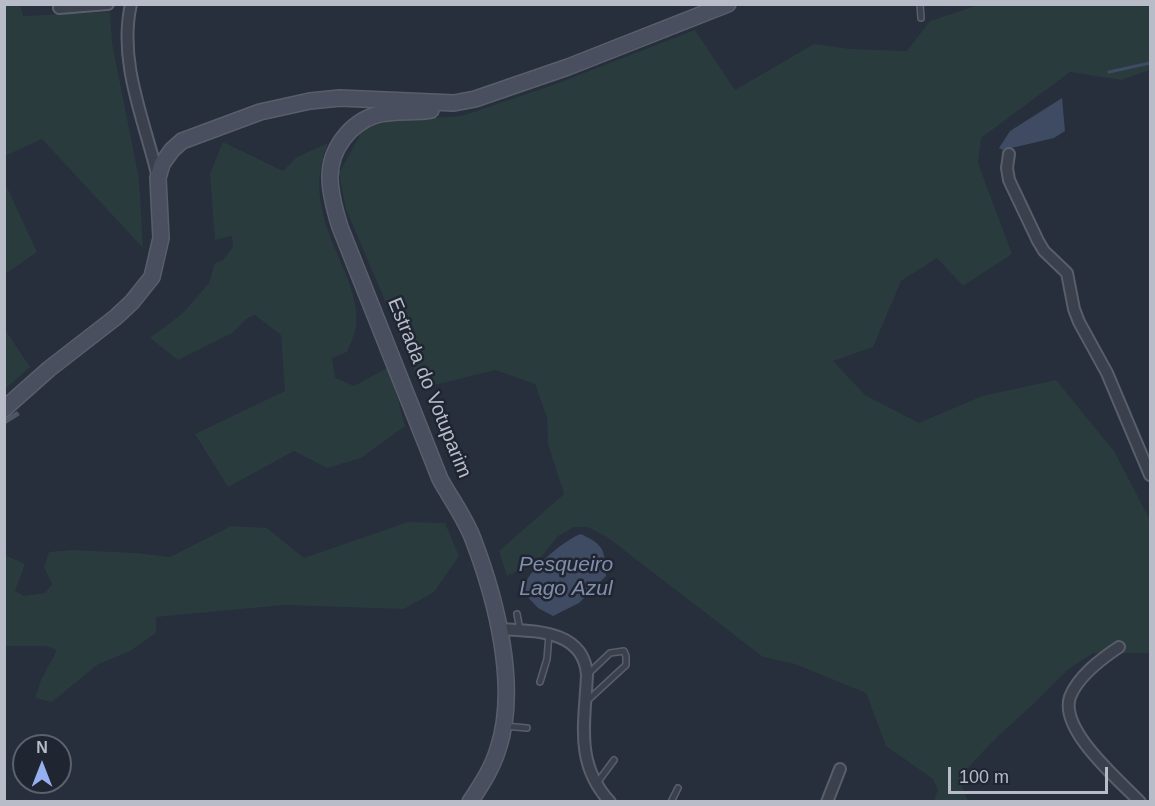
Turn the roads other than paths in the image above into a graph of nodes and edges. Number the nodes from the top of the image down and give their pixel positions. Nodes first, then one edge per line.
1 (108, 4) edge
2 (131, 4) edge
3 (728, 4) edge
4 (920, 4) edge
5 (59, 8) dead end
6 (921, 18) dead end
7 (454, 103) junction
8 (1009, 154) dead end
9 (158, 178) junction
10 (4, 409) edge
11 (1150, 475) edge
12 (517, 614) dead end
13 (501, 629) junction
14 (520, 630) junction
15 (549, 634) junction
16 (1119, 647) dead end
17 (587, 675) junction
18 (540, 681) dead end
19 (586, 702) junction
20 (504, 726) junction
21 (527, 728) dead end
22 (614, 760) dead end
23 (840, 769) dead end
24 (597, 783) junction
25 (678, 788) dead end
26 (470, 801) edge
27 (610, 801) edge
28 (671, 801) edge
29 (827, 801) edge
30 (1140, 801) edge

1 - 5 street
2 - 9 street
3 - 7 main road
4 - 6 lane
7 - 9 main road
7 - 13 main road, Estrada do Votuparim
8 - 11 street
9 - 10 main road
12 - 14 lane
13 - 14 street
13 - 20 main road, Estrada do Votuparim
14 - 15 street
15 - 17 street
15 - 18 lane
16 - 30 street
17 - 19 street
17 - 19 lane
19 - 24 street
20 - 21 lane
20 - 26 main road, Estrada do Votuparim
22 - 24 lane
23 - 29 street
24 - 27 street
25 - 28 lane

